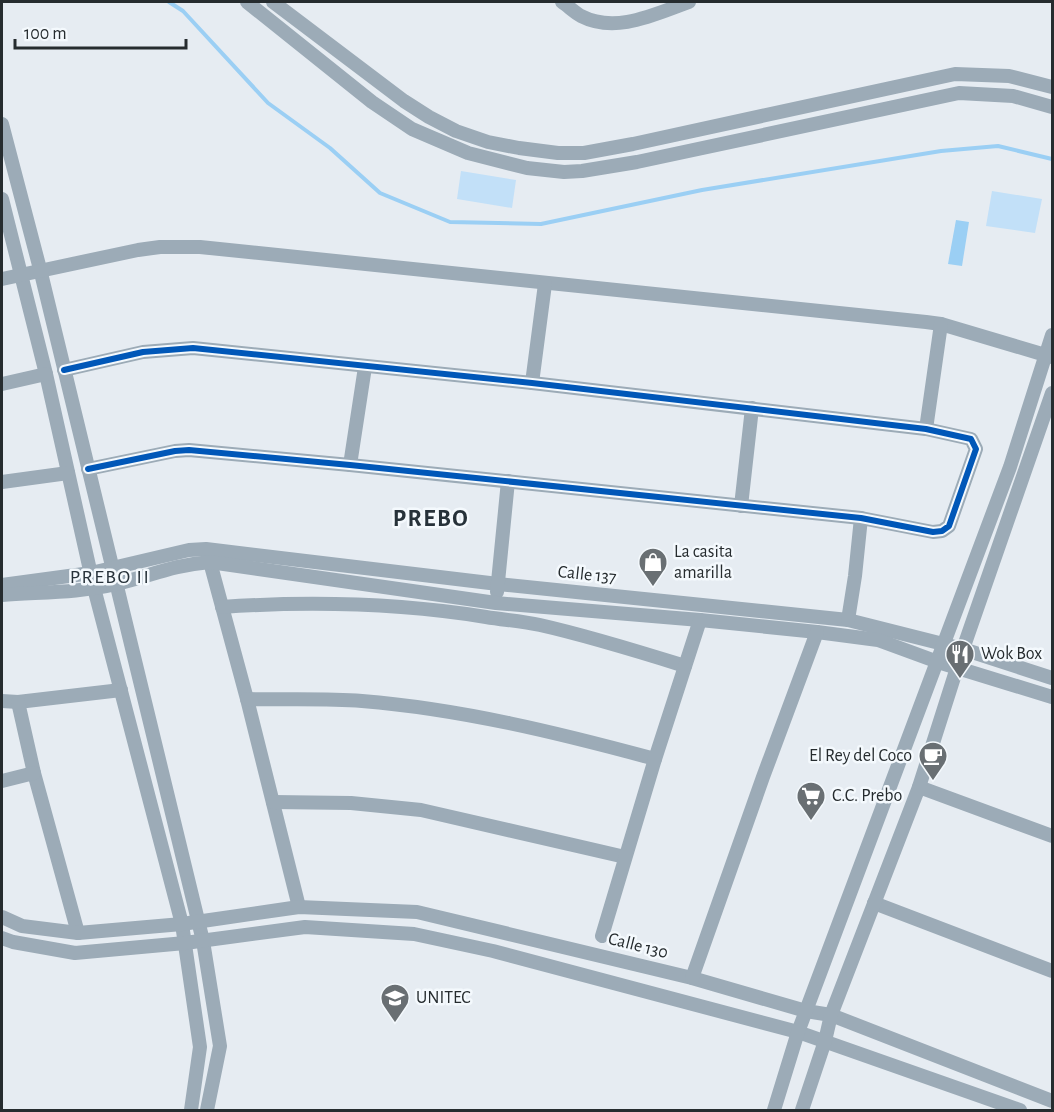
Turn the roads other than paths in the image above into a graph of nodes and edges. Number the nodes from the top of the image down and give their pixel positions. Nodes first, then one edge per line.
1 (247, 2) edge
2 (273, 2) edge
3 (562, 2) edge
4 (689, 2) edge
5 (906, 85) junction
6 (385, 86) junction
7 (1053, 87) edge
8 (372, 102) junction
9 (910, 102) junction
10 (1053, 107) edge
11 (2, 124) edge
12 (2, 199) edge
13 (40, 269) junction
14 (22, 274) junction
15 (2, 279) edge
16 (545, 284) junction
17 (941, 324) junction
18 (1053, 335) edge
19 (1049, 356) edge
20 (364, 367) junction
21 (64, 370) junction
22 (46, 374) junction
23 (532, 383) junction
24 (2, 384) edge
25 (1053, 393) edge
26 (752, 408) junction
27 (926, 429) junction
28 (350, 465) junction
29 (88, 469) junction
30 (68, 473) junction
31 (508, 481) junction
32 (2, 482) edge
33 (741, 506) junction
34 (861, 518) junction
35 (210, 562) junction
36 (113, 569) junction
37 (91, 573) junction
38 (116, 584) junction
39 (498, 584) junction
40 (2, 585) edge
41 (94, 588) junction
42 (2, 595) edge
43 (496, 603) junction
44 (222, 608) junction
45 (700, 620) junction
46 (848, 620) junction
47 (818, 632) junction
48 (943, 643) junction
49 (963, 648) junction
50 (938, 662) junction
51 (685, 666) junction
52 (957, 668) junction
53 (1053, 678) edge
54 (121, 690) junction
55 (1053, 697) edge
56 (247, 699) junction
57 (2, 701) edge
58 (18, 702) junction
59 (655, 759) junction
60 (34, 773) junction
61 (2, 781) edge
62 (919, 787) junction
63 (273, 802) junction
64 (1053, 836) edge
65 (625, 857) junction
66 (874, 903) junction
67 (299, 907) junction
68 (2, 917) edge
69 (198, 921) junction
70 (182, 924) junction
71 (78, 933) junction
72 (602, 936) dead end
73 (2, 938) edge
74 (203, 941) junction
75 (185, 943) junction
76 (1053, 971) edge
77 (692, 978) junction
78 (806, 1011) junction
79 (831, 1015) junction
80 (798, 1032) junction
81 (825, 1041) junction
82 (1010, 1084) junction
83 (1053, 1101) edge
84 (1001, 1103) junction
85 (191, 1110) edge
86 (207, 1110) edge
87 (774, 1110) edge
88 (802, 1110) edge
89 (1020, 1110) edge

1 - 8 street
2 - 6 street
3 - 4 street
5 - 6 street
5 - 7 street
5 - 9 street
6 - 8 street
8 - 9 street
9 - 10 street
11 - 13 street
12 - 14 street
13 - 14 street
13 - 16 street
13 - 21 street
14 - 15 street
14 - 22 street
16 - 17 street
16 - 23 street
17 - 19 street
17 - 27 street
18 - 19 street
19 - 48 street
20 - 21 street
20 - 23 street
20 - 28 street
21 - 29 street
22 - 24 street
22 - 30 street
23 - 26 street
25 - 49 street
26 - 27 street
26 - 33 street
27 - 34 street
28 - 29 street
28 - 31 street
29 - 36 street
30 - 32 street
30 - 37 street
31 - 33 street
31 - 39 street
33 - 34 street
34 - 46 street
35 - 38 street
35 - 43 street
35 - 44 street
36 - 37 street, Calle 137
36 - 38 street
36 - 39 street, Calle 137
37 - 40 street, Calle 137
37 - 41 street
38 - 41 street
38 - 69 street
39 - 43 street
39 - 46 street, Calle 137
41 - 42 street
41 - 54 street
43 - 45 street
44 - 51 street
44 - 56 street
45 - 47 street
45 - 51 street
46 - 48 street, Calle 137
47 - 50 street
47 - 77 street
48 - 49 street, Calle 137
48 - 50 street
49 - 52 street
49 - 53 street, Calle 137
50 - 52 street
50 - 78 street
51 - 59 street
52 - 55 street
52 - 62 street
54 - 58 street
54 - 70 street
56 - 59 street
56 - 63 street
57 - 58 street
58 - 60 street
59 - 65 street
60 - 61 street
60 - 71 street
62 - 64 street
62 - 66 street
63 - 65 street
63 - 67 street
65 - 72 street
66 - 76 street
66 - 79 street
67 - 69 street, Calle 130
67 - 77 street, Calle 130
68 - 71 street, Calle 130
69 - 70 street, Calle 130
69 - 74 street
70 - 71 street, Calle 130
70 - 75 street
73 - 75 street
74 - 75 street
74 - 80 street
74 - 86 street
75 - 85 street
77 - 78 street, Calle 130
78 - 79 street, Calle 130
78 - 80 street
79 - 81 street
79 - 82 street, Calle 130
80 - 81 street
80 - 87 street
81 - 84 street
81 - 88 street
82 - 83 street, Calle 130
82 - 84 street
84 - 89 street

